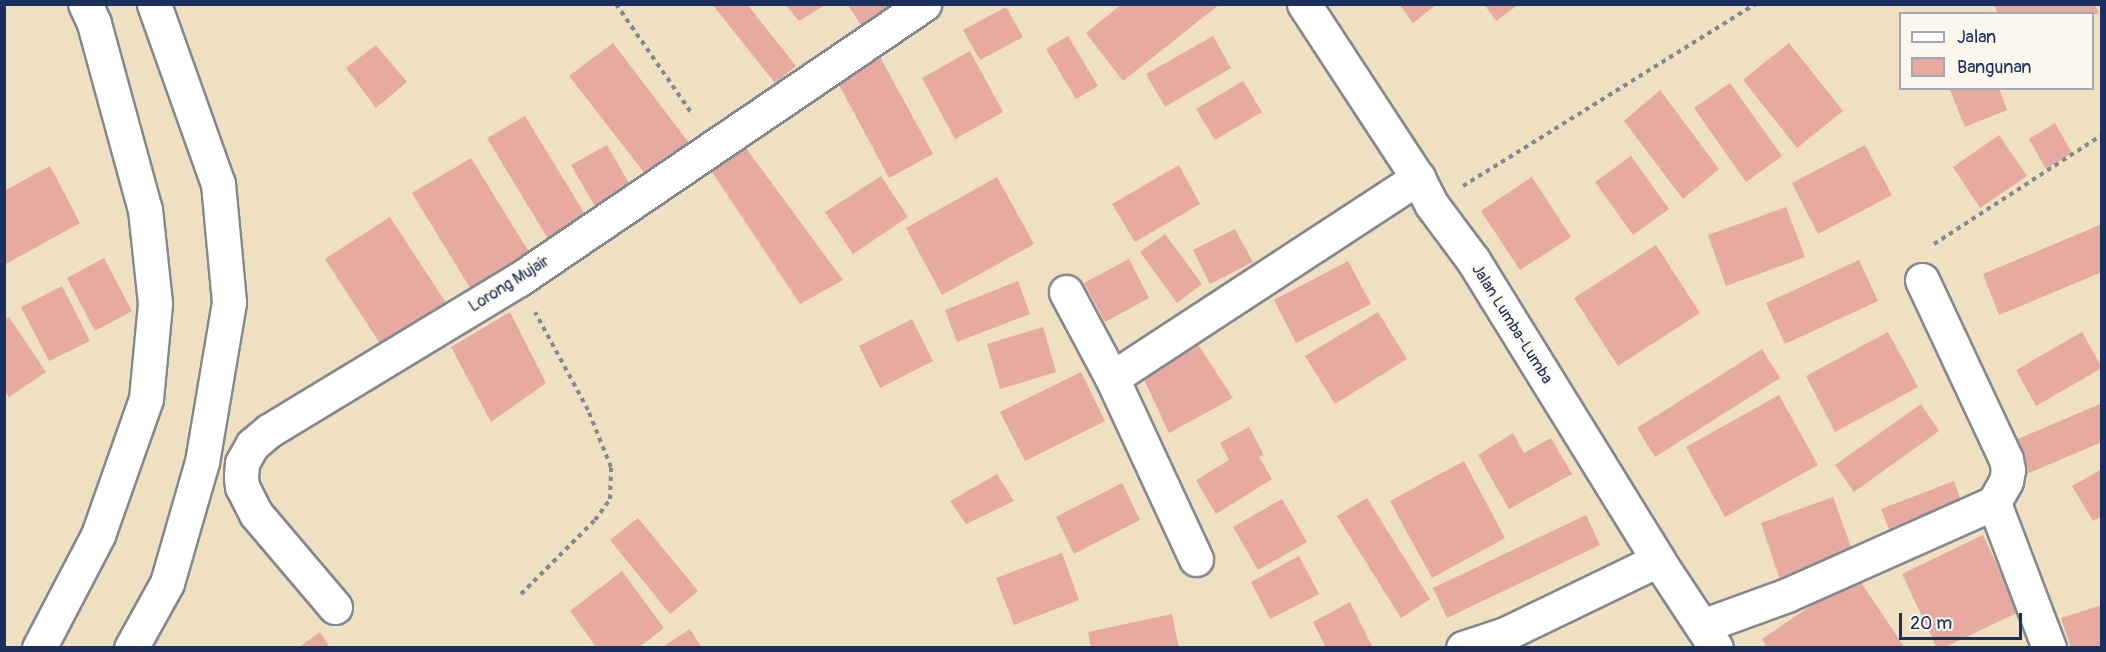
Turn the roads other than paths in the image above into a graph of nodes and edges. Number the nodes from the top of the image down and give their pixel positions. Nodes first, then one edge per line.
1 (85, 4) edge
2 (154, 4) edge
3 (924, 4) edge
4 (1304, 4) edge
5 (1425, 192) junction
6 (1922, 280) road end
7 (1065, 292) dead end
8 (1112, 378) junction
9 (1994, 503) junction
10 (1197, 560) dead end
11 (1658, 560) junction
12 (335, 607) dead end
13 (1709, 637) edge
14 (39, 648) edge
15 (131, 648) edge
16 (1463, 648) edge
17 (2049, 648) edge

1 - 14 street
2 - 15 street
3 - 12 street, Lorong Mujair
4 - 5 street, Jalan Lumba-Lumba
5 - 8 street
5 - 11 street, Jalan Lumba-Lumba
6 - 9 street
7 - 8 street
8 - 10 street
9 - 13 street
9 - 17 street
11 - 13 street, Jalan Lumba-Lumba
11 - 16 street

